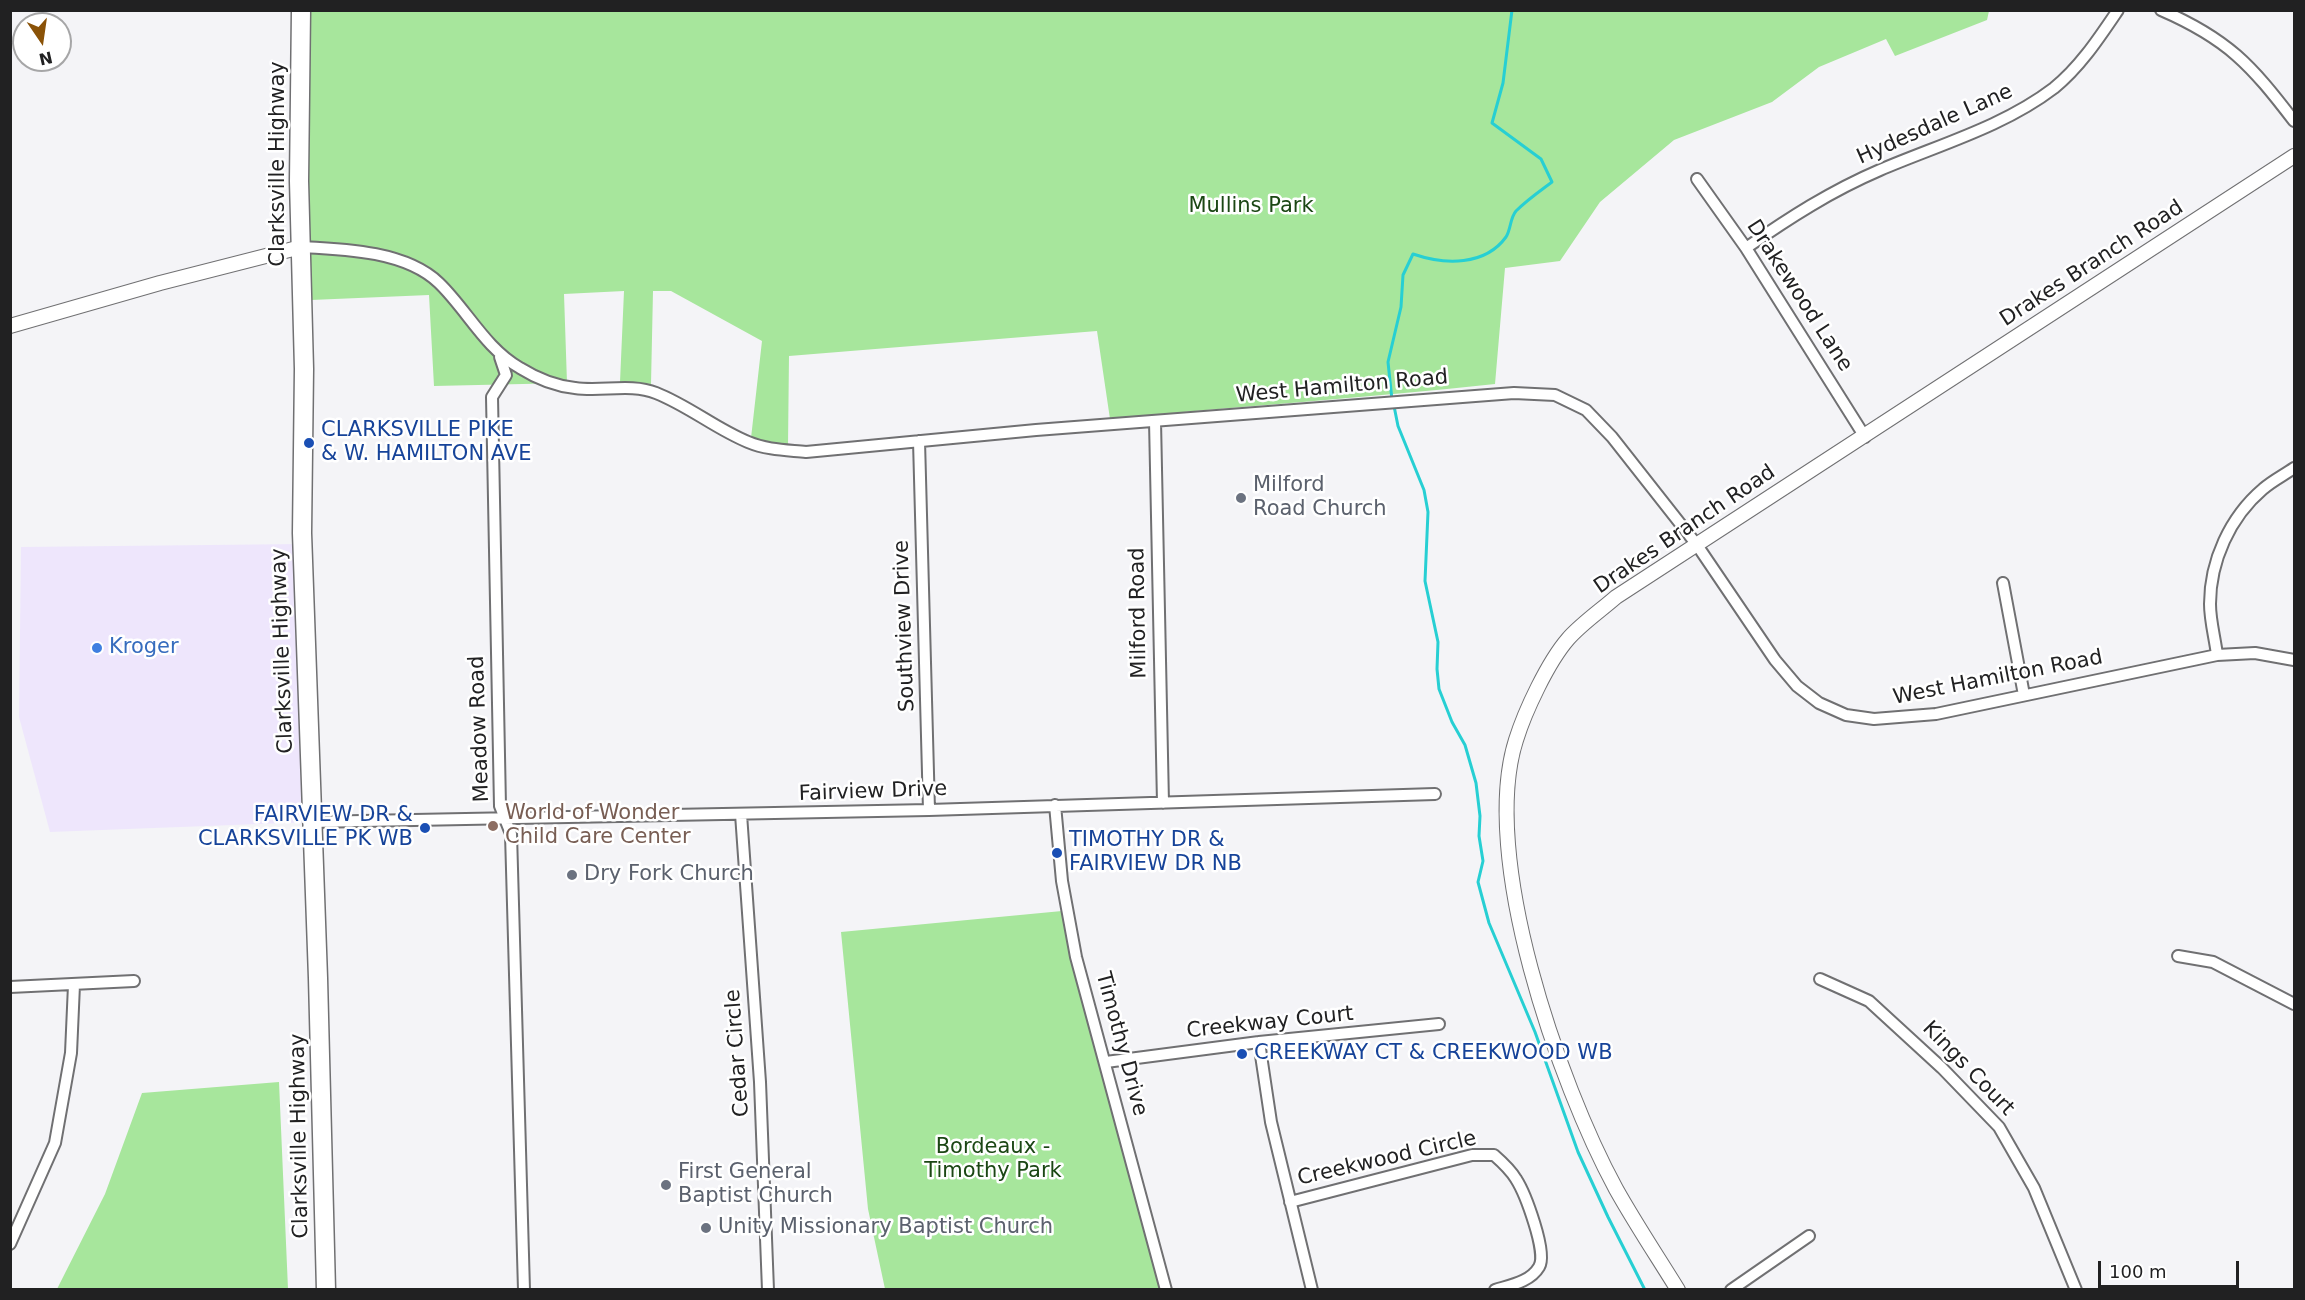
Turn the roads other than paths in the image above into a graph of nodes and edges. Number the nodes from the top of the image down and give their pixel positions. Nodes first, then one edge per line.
1 (302, 10) edge
2 (2118, 10) edge
3 (2161, 10) edge
4 (2295, 121) edge
5 (2295, 156) edge
6 (1698, 179) dead end
7 (301, 247) junction
8 (1746, 248) junction
9 (10, 326) edge
10 (497, 352) junction
11 (1155, 421) junction
12 (1865, 437) junction
13 (920, 441) junction
14 (2295, 468) edge
15 (1697, 545) junction
16 (2003, 583) dead end
17 (2217, 655) junction
18 (2295, 660) edge
19 (2024, 695) junction
20 (1435, 794) dead end
21 (1163, 803) junction
22 (1055, 805) junction
23 (929, 810) junction
24 (741, 814) junction
25 (504, 817) junction
26 (311, 822) junction
27 (2178, 956) dead end
28 (1820, 979) dead end
29 (134, 981) dead end
30 (74, 985) junction
31 (10, 987) edge
32 (2295, 1004) edge
33 (1439, 1024) dead end
34 (1259, 1042) junction
35 (1106, 1062) junction
36 (1290, 1202) junction
37 (1809, 1236) dead end
38 (10, 1244) edge
39 (326, 1290) edge
40 (524, 1290) edge
41 (768, 1290) edge
42 (1166, 1290) edge
43 (1312, 1290) edge
44 (1495, 1290) edge
45 (1678, 1290) edge
46 (1731, 1290) edge
47 (2076, 1290) edge

1 - 7 main road, Clarksville Highway
2 - 8 street, Hydesdale Lane
3 - 4 street
5 - 12 street, Drakes Branch Road
6 - 8 street, Drakewood Lane
7 - 9 street
7 - 10 street, West Hamilton Road
7 - 26 main road, Clarksville Highway
8 - 12 street, Drakewood Lane
10 - 13 street, West Hamilton Road
10 - 25 street, Meadow Road
11 - 13 street, West Hamilton Road
11 - 15 street, West Hamilton Road
11 - 21 street, Milford Road
12 - 15 street, Drakes Branch Road
13 - 23 street, Southview Drive
14 - 17 street
15 - 19 street, West Hamilton Road
15 - 45 street, Drakes Branch Road
16 - 19 street
17 - 18 street, West Hamilton Road
17 - 19 street, West Hamilton Road
20 - 21 street, Fairview Drive
21 - 22 street, Fairview Drive
22 - 23 street, Fairview Drive
22 - 35 street, Timothy Drive
23 - 24 street, Fairview Drive
24 - 25 street, Fairview Drive
24 - 41 street, Cedar Circle
25 - 26 street, Fairview Drive
25 - 40 street, Meadow Road
26 - 39 main road, Clarksville Highway
27 - 32 street
28 - 47 street, Kings Court
29 - 30 street
30 - 31 street
30 - 38 street
33 - 34 street, Creekway Court
34 - 35 street, Creekway Court
34 - 36 street
35 - 42 street, Timothy Drive
36 - 43 street
36 - 44 street, Creekwood Circle
37 - 46 street

